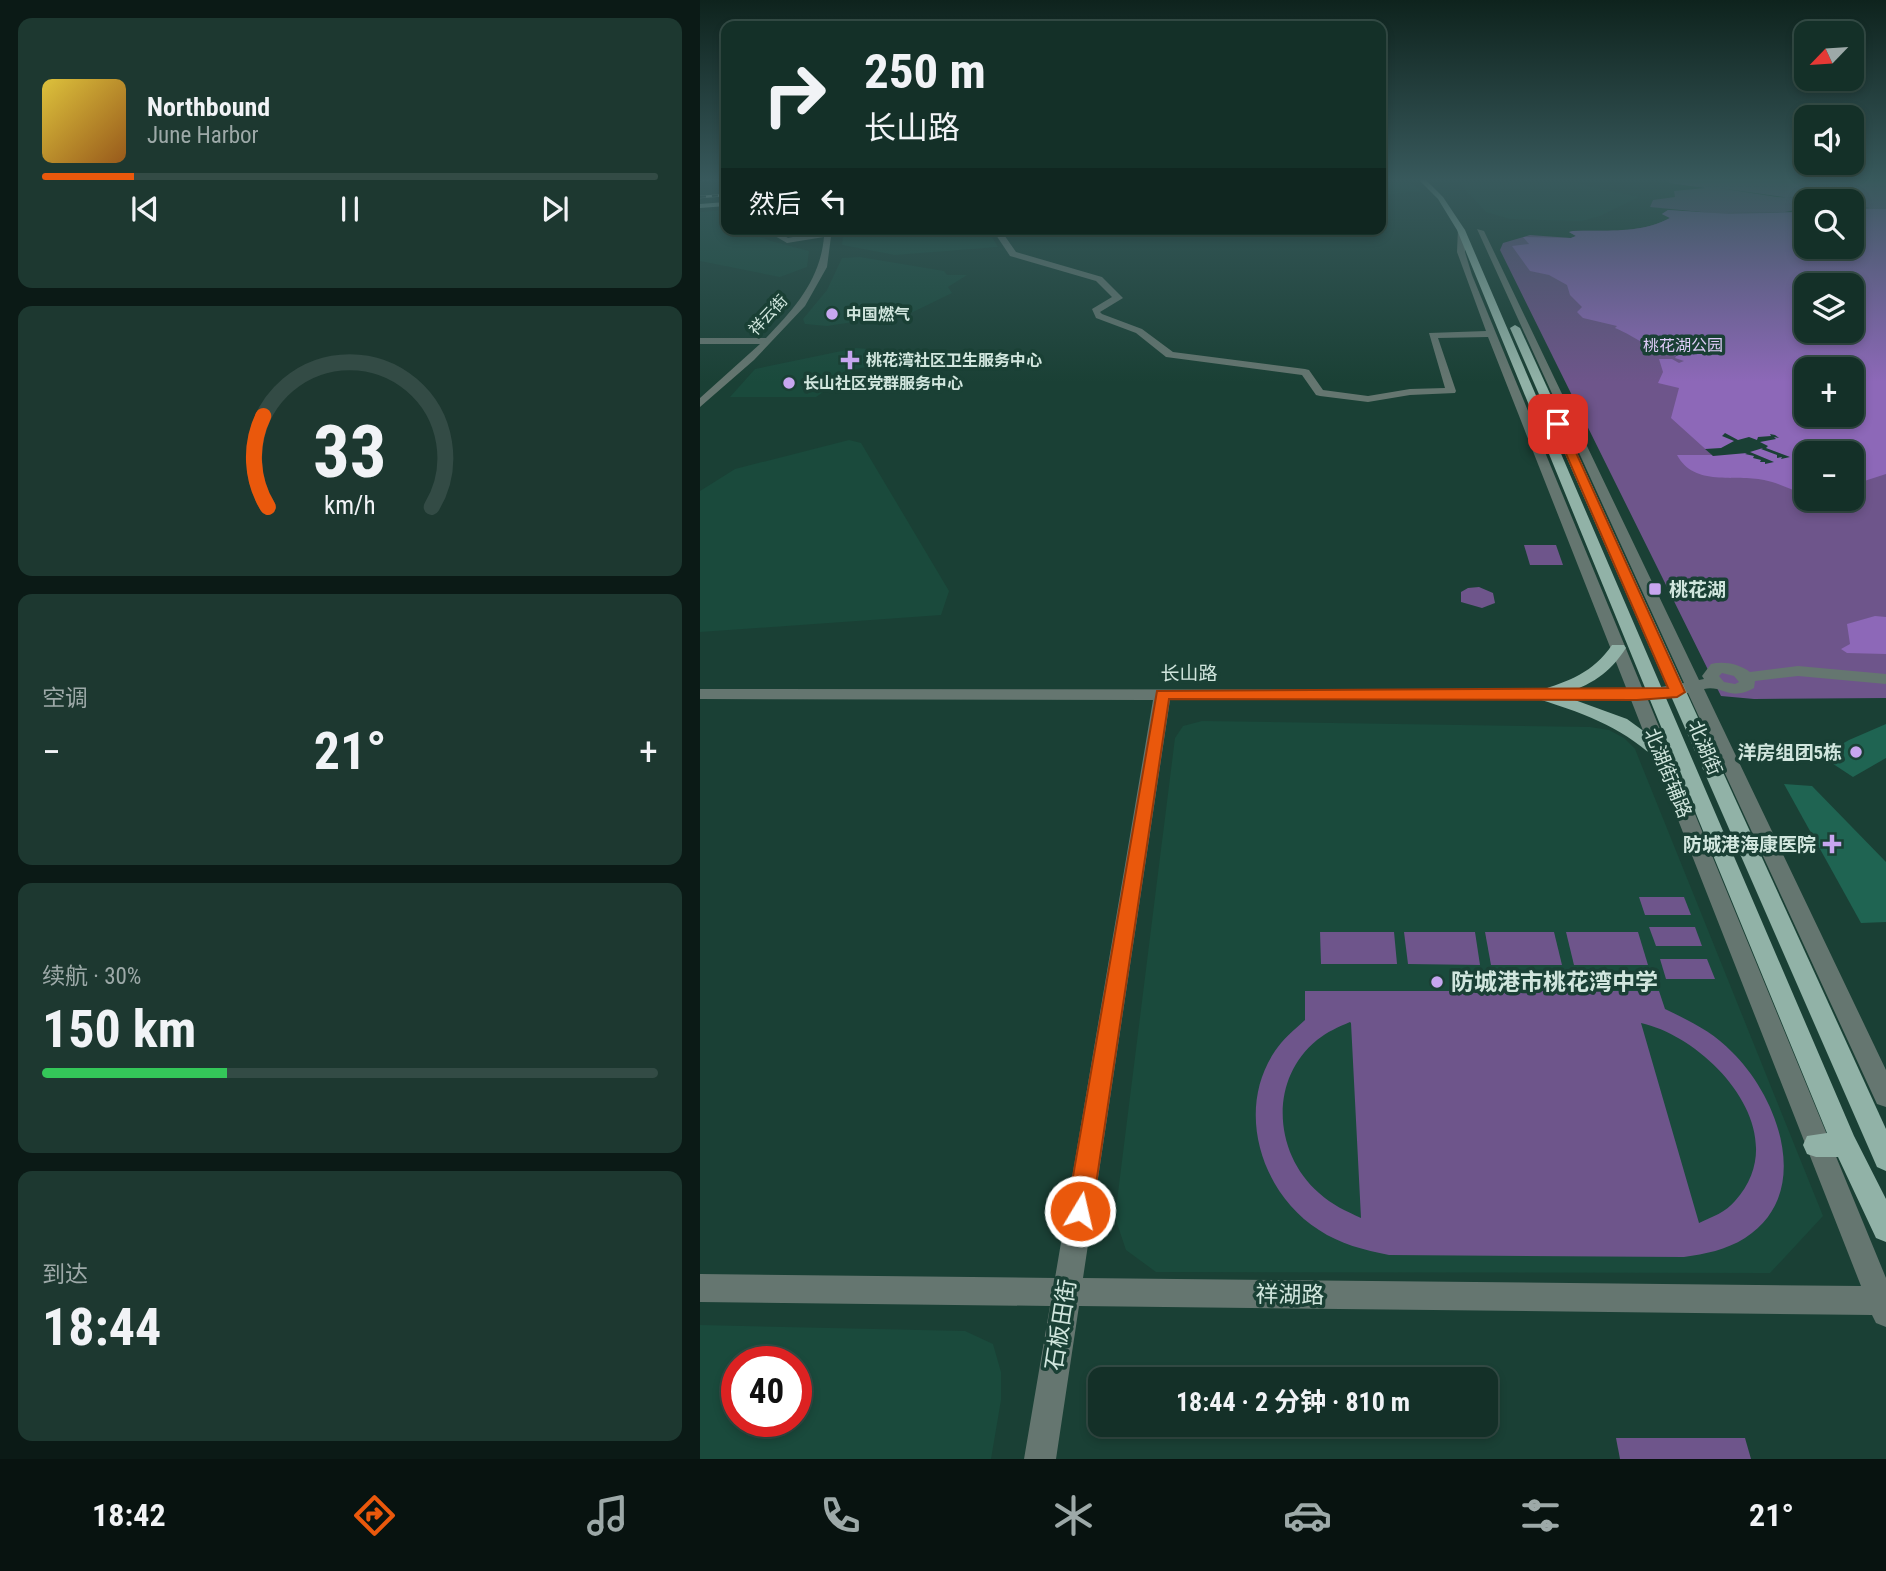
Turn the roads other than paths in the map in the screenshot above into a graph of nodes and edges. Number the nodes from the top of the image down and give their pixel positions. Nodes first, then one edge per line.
1 (826, 246) edge
2 (1006, 246) edge
3 (1461, 246) edge
4 (1479, 246) edge
5 (1486, 246) edge
6 (1493, 324) junction
7 (700, 341) edge
8 (766, 341) junction
9 (700, 404) edge
10 (1580, 531) junction
11 (1618, 648) junction
12 (1886, 679) edge
13 (1676, 692) junction
14 (700, 694) edge
15 (1162, 694) junction
16 (1544, 695) junction
17 (1637, 695) junction
18 (1657, 746) junction
19 (1695, 786) junction
20 (1886, 1096) edge
21 (1816, 1145) junction
22 (1845, 1145) junction
23 (1886, 1158) edge
24 (1886, 1228) edge
25 (700, 1289) edge
26 (1067, 1293) junction
27 (1883, 1307) edge
28 (1040, 1459) edge

1 - 8 street, 祥云街
2 - 6 street
3 - 6 street, 北湖街辅路
4 - 13 main road, 北湖街
5 - 13 street
6 - 10 street, 北湖街辅路
7 - 8 street
8 - 9 street, 祥云街
10 - 11 street, 北湖街辅路
10 - 13 main road, 北湖街
11 - 16 main road
11 - 17 street, 北湖街辅路
12 - 13 street, 长山路
13 - 17 street, 长山路
13 - 19 main road, 北湖街
13 - 20 street
13 - 23 main road, 北湖街
14 - 15 street, 长山路
15 - 16 street, 长山路
15 - 26 street, 石板田街
16 - 17 street, 长山路
16 - 18 main road
17 - 18 street, 北湖街辅路
18 - 19 main road
18 - 21 street, 北湖街辅路
19 - 22 main road, 北湖街
21 - 22 main road
21 - 27 street, 北湖街辅路
22 - 24 main road, 北湖街
25 - 26 street, 祥湖路
26 - 27 street, 祥湖路
26 - 28 street, 石板田街

